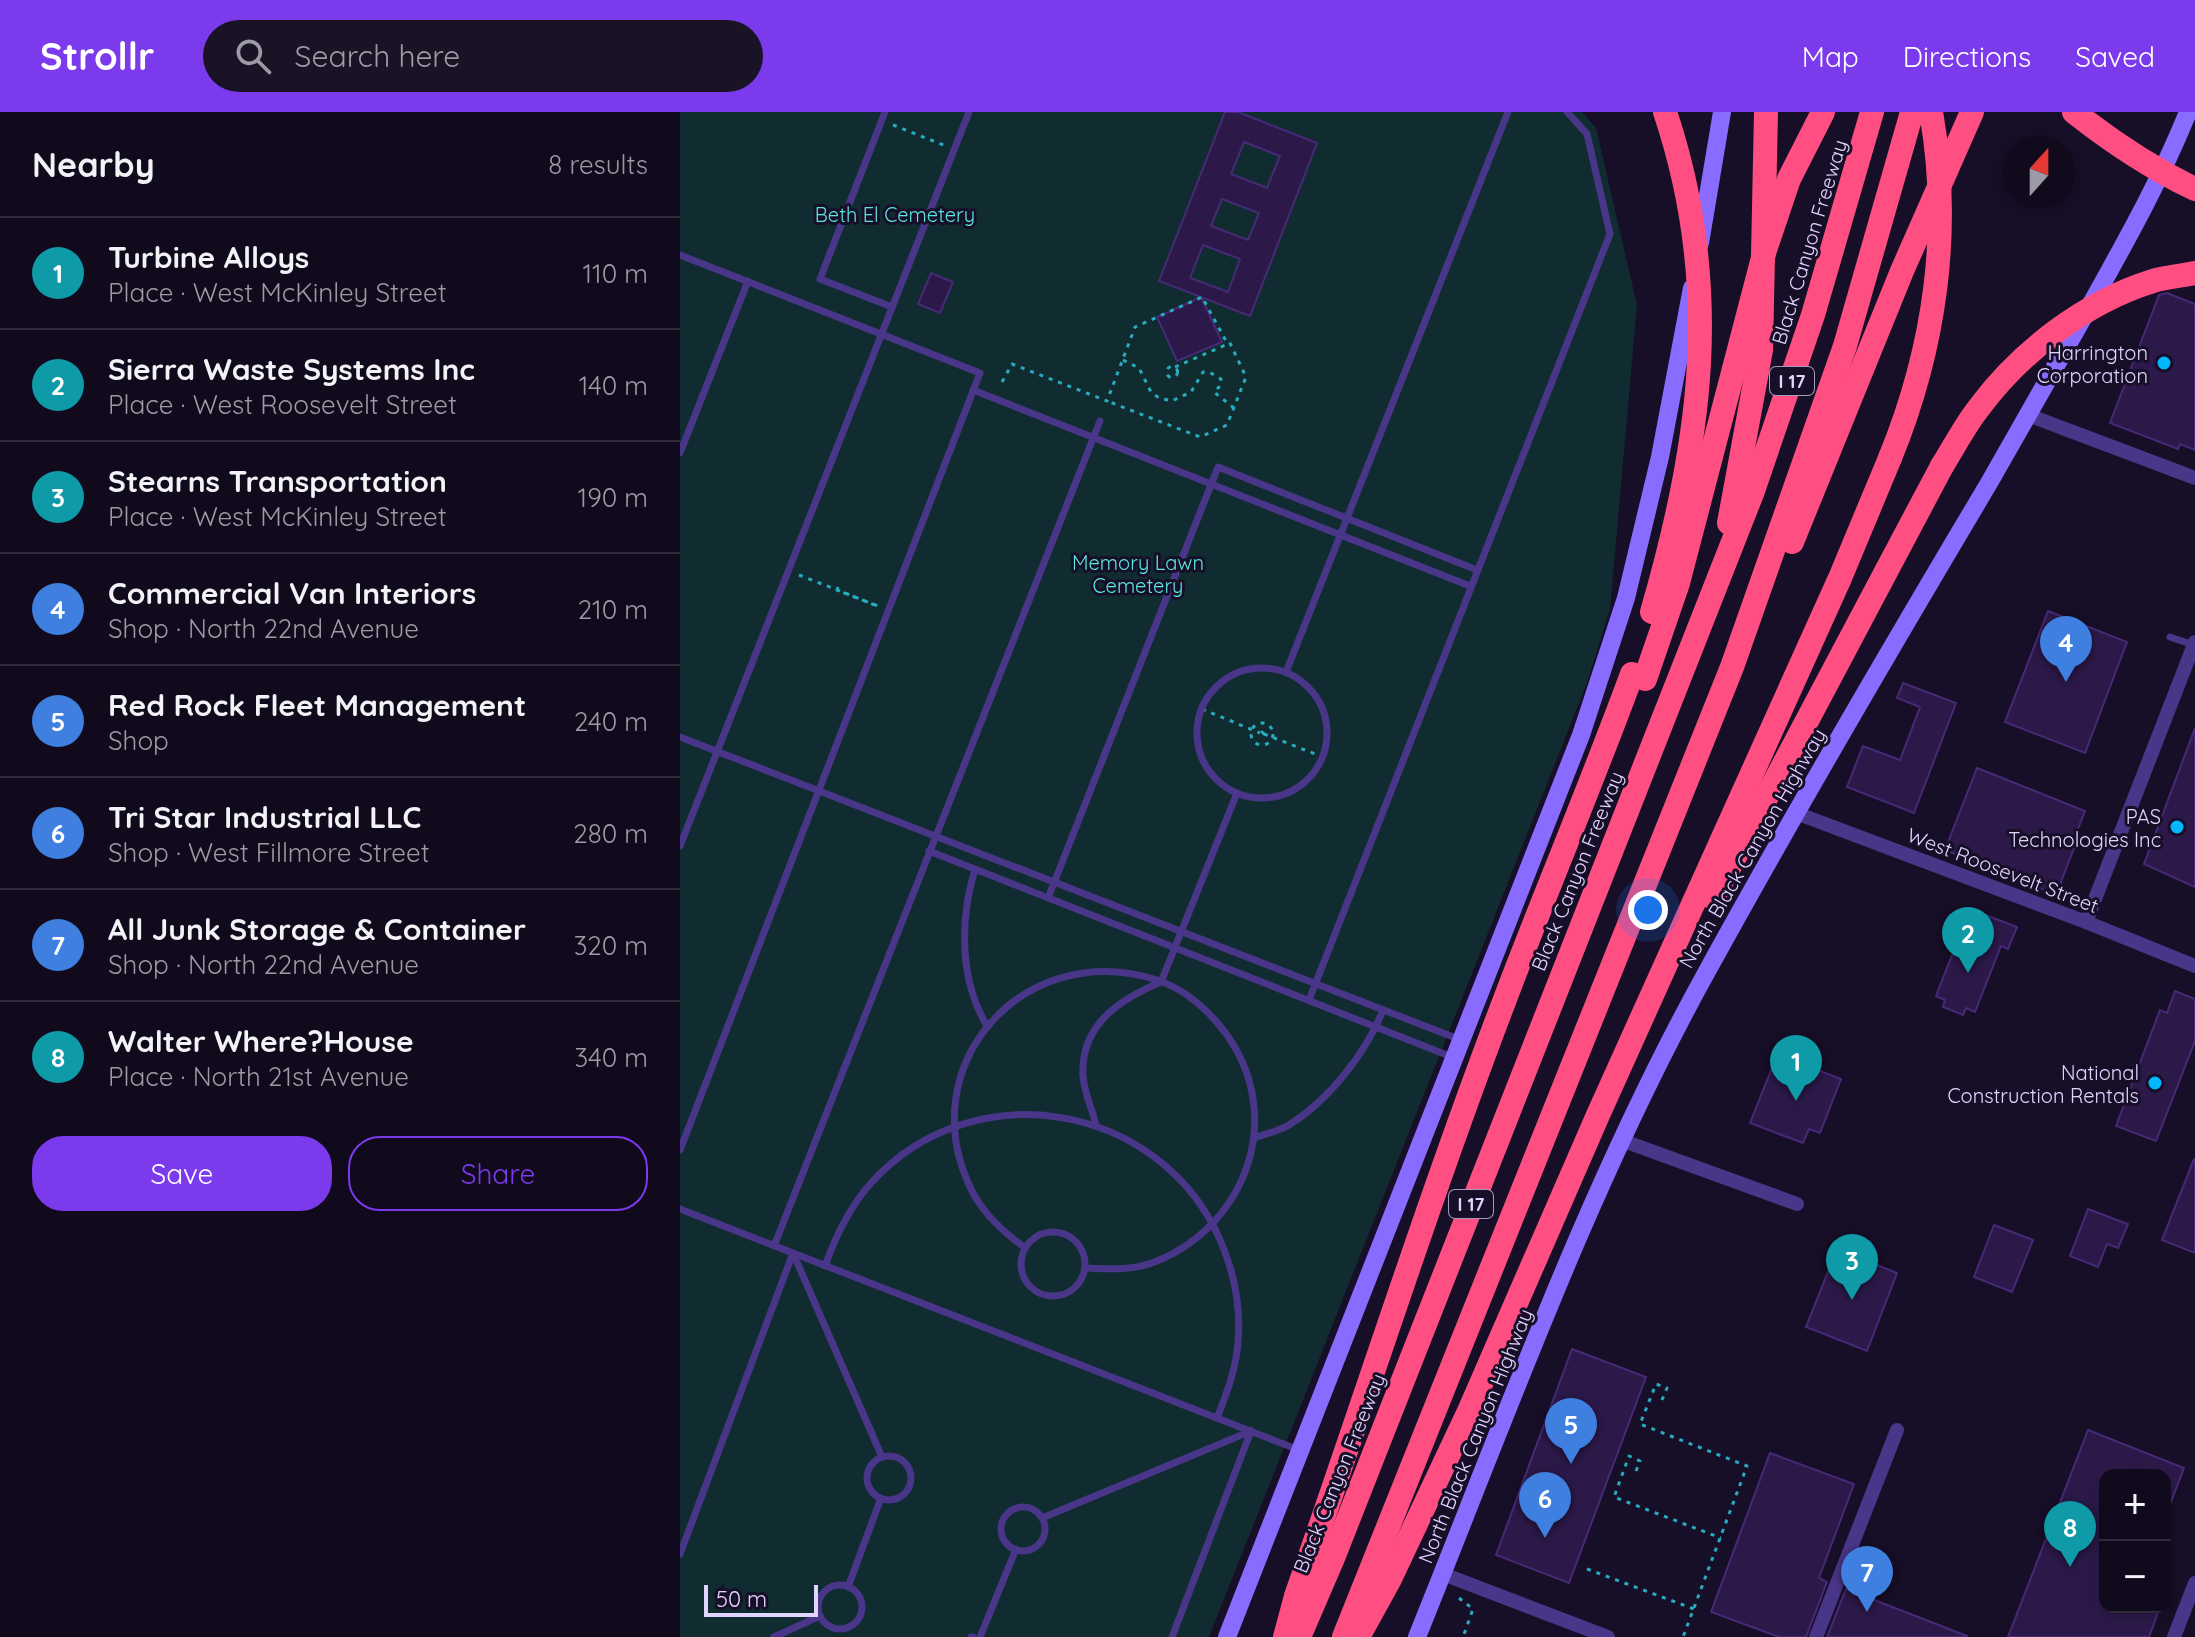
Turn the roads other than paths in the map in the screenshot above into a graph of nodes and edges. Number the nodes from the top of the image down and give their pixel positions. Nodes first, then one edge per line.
1 (969, 112) edge
2 (1508, 112) edge
3 (1567, 112) edge
4 (1665, 112) edge
5 (1722, 112) edge
6 (1766, 112) edge
7 (1823, 112) edge
8 (1872, 112) edge
9 (1912, 112) edge
10 (1931, 112) edge
11 (1972, 112) edge
12 (2074, 112) edge
13 (2188, 112) edge
14 (884, 116) edge
15 (2195, 189) edge
16 (680, 255) edge
17 (2195, 273) edge
18 (748, 281) junction
19 (892, 307) junction
20 (882, 334) junction
21 (973, 390) junction
22 (2028, 415) junction
23 (1100, 421) dead end
24 (1094, 438) junction
25 (680, 453) edge
26 (2195, 478) edge
27 (1212, 484) junction
28 (1346, 518) junction
29 (1340, 535) junction
30 (1477, 570) junction
31 (1717, 583) junction
32 (1470, 586) junction
33 (2170, 637) dead end
34 (2194, 644) edge
35 (1732, 667) junction
36 (1286, 672) junction
37 (1638, 676) junction
38 (680, 737) edge
39 (717, 752) junction
40 (819, 791) junction
41 (1237, 793) junction
42 (1796, 813) junction
43 (935, 836) junction
44 (680, 846) edge
45 (929, 851) junction
46 (975, 869) junction
47 (1054, 882) junction
48 (1048, 898) junction
49 (2086, 922) junction
50 (1181, 932) junction
51 (1175, 947) junction
52 (2195, 966) edge
53 (1161, 982) junction
54 (1316, 984) junction
55 (1309, 1000) junction
56 (1650, 1003) junction
57 (1383, 1010) junction
58 (987, 1026) junction
59 (1377, 1027) junction
60 (1460, 1050) junction
61 (1096, 1125) junction
62 (954, 1127) junction
63 (1254, 1138) junction
64 (1621, 1140) junction
65 (680, 1150) edge
66 (1797, 1204) dead end
67 (680, 1209) edge
68 (1214, 1225) junction
69 (774, 1246) junction
70 (1025, 1248) junction
71 (793, 1253) junction
72 (825, 1266) junction
73 (1085, 1268) junction
74 (1217, 1418) junction
75 (1897, 1430) dead end
76 (1251, 1431) junction
77 (1301, 1451) junction
78 (882, 1457) junction
79 (881, 1498) junction
80 (1042, 1518) junction
81 (1016, 1549) junction
82 (680, 1554) edge
83 (1443, 1574) junction
84 (2195, 1583) edge
85 (848, 1587) junction
86 (820, 1616) junction
87 (774, 1637) edge
88 (980, 1637) edge
89 (1172, 1637) edge
90 (1227, 1637) edge
91 (1285, 1637) edge
92 (1299, 1637) edge
93 (1344, 1637) edge
94 (1358, 1637) edge
95 (1417, 1637) edge
96 (1608, 1637) edge
97 (1816, 1637) edge
98 (2174, 1637) edge

1 - 19 lane
2 - 28 lane
3 - 30 lane
4 - 37 highway, bridge
5 - 60 main road
6 - 31 highway
7 - 37 highway, bridge
8 - 31 highway, Black Canyon Freeway / I 17
9 - 35 highway, I 17
10 - 56 highway, bridge
11 - 35 highway
12 - 15 highway, bridge
13 - 22 main road, North Black Canyon Highway
14 - 19 lane
16 - 18 lane
17 - 56 highway, bridge
18 - 20 lane
18 - 25 lane
19 - 20 lane
20 - 21 lane
20 - 39 lane
21 - 24 lane
21 - 40 lane
22 - 26 street
22 - 42 main road, North Black Canyon Highway
23 - 24 lane
24 - 27 lane
24 - 43 lane
27 - 28 lane
27 - 29 lane
27 - 47 lane
28 - 29 lane
28 - 30 lane
29 - 32 lane
29 - 36 lane
30 - 32 lane
31 - 92 highway, Black Canyon Freeway / I 17
32 - 54 lane
33 - 34 lane
34 - 49 street
35 - 93 highway, I 17
36 - 41 lane
36 - 41 lane
37 - 91 highway
38 - 39 lane
39 - 40 lane
39 - 44 lane
40 - 43 lane
40 - 65 lane
41 - 50 lane
42 - 49 street, West Roosevelt Street
42 - 64 main road, North Black Canyon Highway
43 - 45 lane
43 - 47 lane
45 - 46 lane
45 - 69 lane
46 - 48 lane
46 - 58 lane
47 - 48 lane
47 - 50 lane
48 - 51 lane
49 - 52 street, West Roosevelt Street
50 - 51 lane
50 - 54 lane
51 - 53 lane
51 - 55 lane
53 - 58 lane
53 - 61 lane
53 - 63 lane
54 - 55 lane
54 - 57 lane
55 - 59 lane
56 - 94 highway
57 - 59 lane
57 - 60 lane
58 - 62 lane
59 - 60 lane
59 - 63 lane
60 - 77 main road
61 - 62 lane
61 - 68 lane
62 - 70 lane
62 - 72 lane
63 - 68 lane
64 - 66 street
64 - 83 main road, North Black Canyon Highway
67 - 69 lane
68 - 73 lane
68 - 74 lane
69 - 71 lane
70 - 73 lane
70 - 73 lane
71 - 72 lane
71 - 78 lane
71 - 82 lane
72 - 74 lane
74 - 76 lane
75 - 97 street
76 - 77 lane
76 - 80 lane
76 - 89 lane
77 - 90 main road
78 - 79 lane
78 - 79 lane
79 - 85 lane
80 - 81 lane
80 - 81 lane
81 - 88 lane
83 - 95 main road, North Black Canyon Highway
83 - 96 street
84 - 98 street
85 - 86 lane
85 - 86 lane
86 - 87 lane

